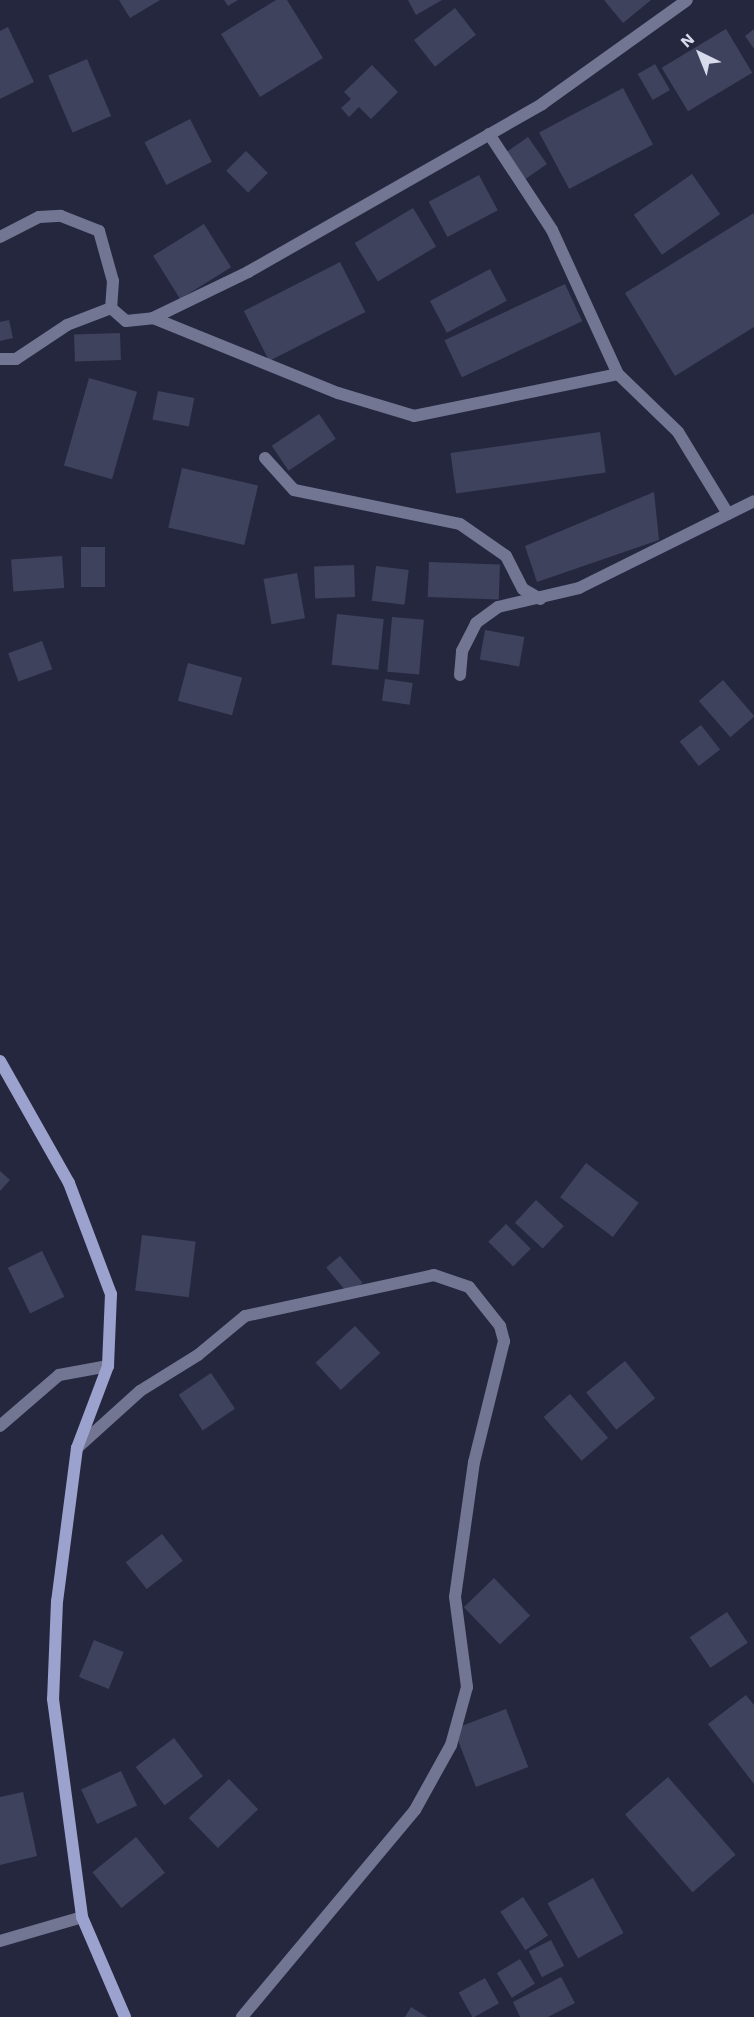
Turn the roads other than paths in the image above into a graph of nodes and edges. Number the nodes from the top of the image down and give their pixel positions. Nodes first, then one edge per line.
1 (687, 0) edge
2 (489, 134) junction
3 (0, 237) edge
4 (111, 308) junction
5 (153, 318) junction
6 (0, 359) edge
7 (618, 374) junction
8 (266, 458) dead end
9 (754, 501) edge
10 (728, 514) junction
11 (541, 599) junction
12 (460, 675) dead end
13 (0, 1061) edge
14 (108, 1366) junction
15 (0, 1426) edge
16 (77, 1448) junction
17 (82, 1917) junction
18 (0, 1941) edge
19 (125, 2017) edge
20 (242, 2017) edge

1 - 2 street
2 - 5 street
2 - 7 street
3 - 4 street
4 - 5 street
4 - 6 street
5 - 7 street
7 - 10 street
8 - 11 street
9 - 10 street
10 - 11 street
11 - 12 street
13 - 14 street
14 - 15 street
14 - 16 street
16 - 17 street
16 - 20 street
17 - 18 street
17 - 19 street

